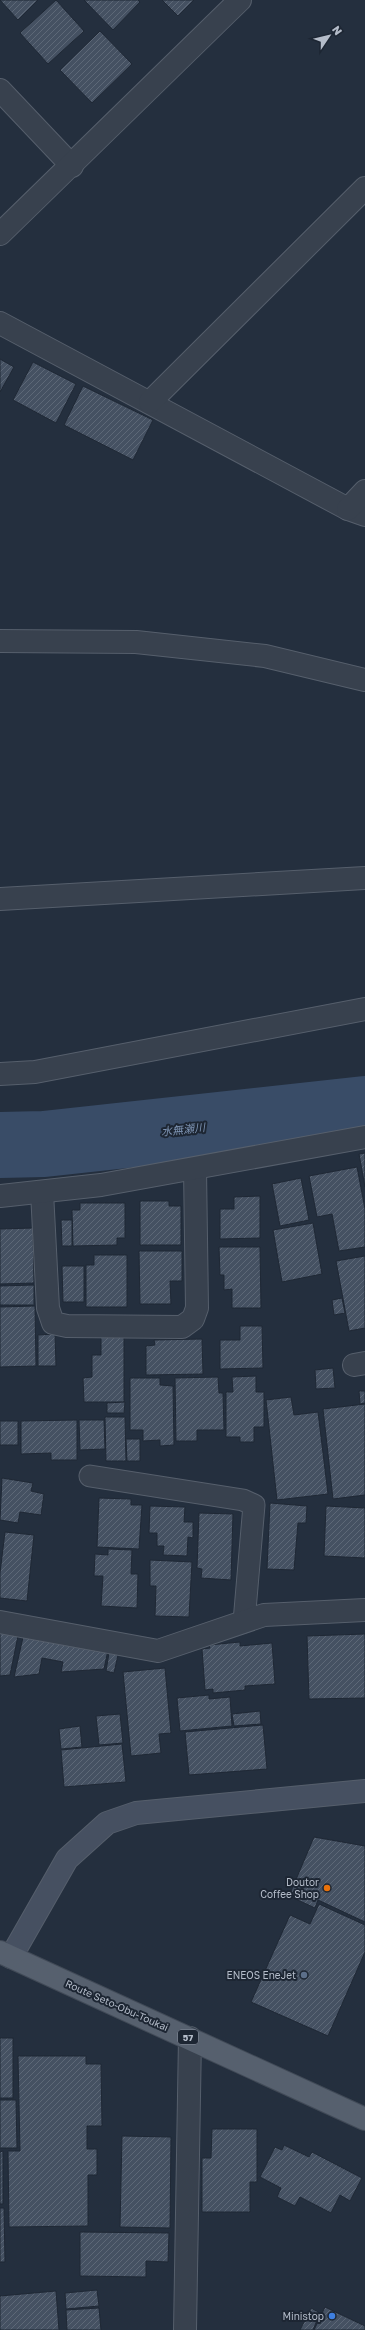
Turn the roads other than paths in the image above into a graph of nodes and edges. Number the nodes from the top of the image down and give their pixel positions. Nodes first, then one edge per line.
1 (240, 0) edge
2 (0, 90) edge
3 (72, 166) junction
4 (365, 188) edge
5 (0, 234) edge
6 (0, 323) edge
7 (150, 402) junction
8 (365, 491) edge
9 (357, 512) edge
10 (0, 641) edge
11 (365, 680) edge
12 (365, 878) edge
13 (0, 899) edge
14 (365, 1009) edge
15 (0, 1074) edge
16 (365, 1137) edge
17 (195, 1169) junction
18 (42, 1192) junction
19 (0, 1196) edge
20 (90, 1476) dead end
21 (365, 1610) edge
22 (0, 1622) edge
23 (244, 1622) junction
24 (365, 1790) edge
25 (6, 1955) edge
26 (190, 2038) junction
27 (365, 2118) edge
28 (185, 2330) edge

1 - 3 street
2 - 3 street
3 - 5 street
4 - 7 street
6 - 7 street
7 - 9 street
8 - 9 street
10 - 11 street
12 - 13 street
14 - 15 street
16 - 17 street
17 - 18 street
17 - 18 street
18 - 19 street
20 - 23 lane
21 - 23 street
22 - 23 street
24 - 25 street
25 - 26 main road, Route Seto-Obu-Toukai / 57
26 - 27 main road, Route Seto-Obu-Toukai / 57
26 - 28 street

